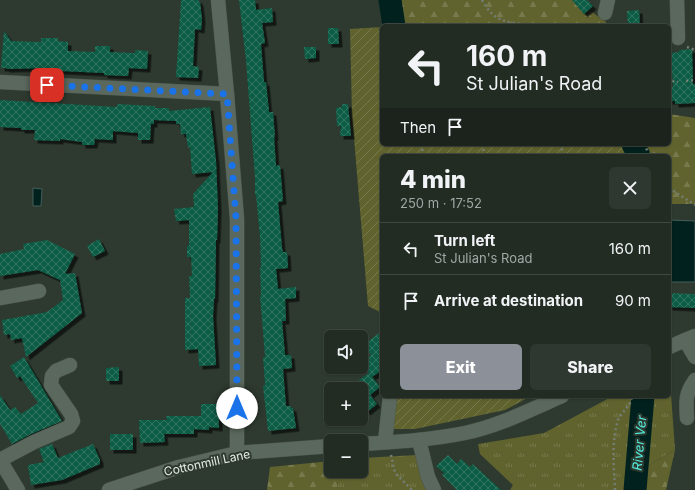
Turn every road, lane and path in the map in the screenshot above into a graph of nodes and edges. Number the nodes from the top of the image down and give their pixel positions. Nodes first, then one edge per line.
1 (218, 0) edge
2 (482, 0) edge
3 (677, 0) edge
4 (516, 24) edge
5 (678, 38) dead end
6 (671, 79) edge
7 (695, 80) edge
8 (686, 81) dead end
9 (0, 82) edge
10 (678, 82) dead end
11 (227, 94) junction
12 (671, 189) edge
13 (695, 205) edge
14 (39, 291) dead end
15 (0, 298) edge
16 (690, 338) edge
17 (671, 346) edge
18 (695, 357) edge
19 (70, 364) dead end
20 (695, 380) edge
21 (390, 398) edge
22 (558, 398) edge
23 (632, 398) edge
24 (687, 418) dead end
25 (419, 440) junction
26 (387, 442) junction
27 (368, 443) edge
28 (324, 447) edge
29 (238, 453) junction
30 (0, 460) edge
31 (18, 490) edge
32 (109, 490) edge
33 (412, 490) edge
34 (434, 490) edge
35 (615, 490) edge

1 - 11 street
2 - 4 path
3 - 5 street
6 - 10 path
7 - 8 path
9 - 11 street
11 - 29 street
12 - 13 path
14 - 15 street
16 - 17 street
16 - 18 street
19 - 30 street
20 - 24 street
21 - 26 street
22 - 25 street
23 - 35 path
25 - 26 street
25 - 34 street
26 - 27 street
26 - 33 path
28 - 29 street, Cottonmill Lane
29 - 32 street, Cottonmill Lane
30 - 31 street

